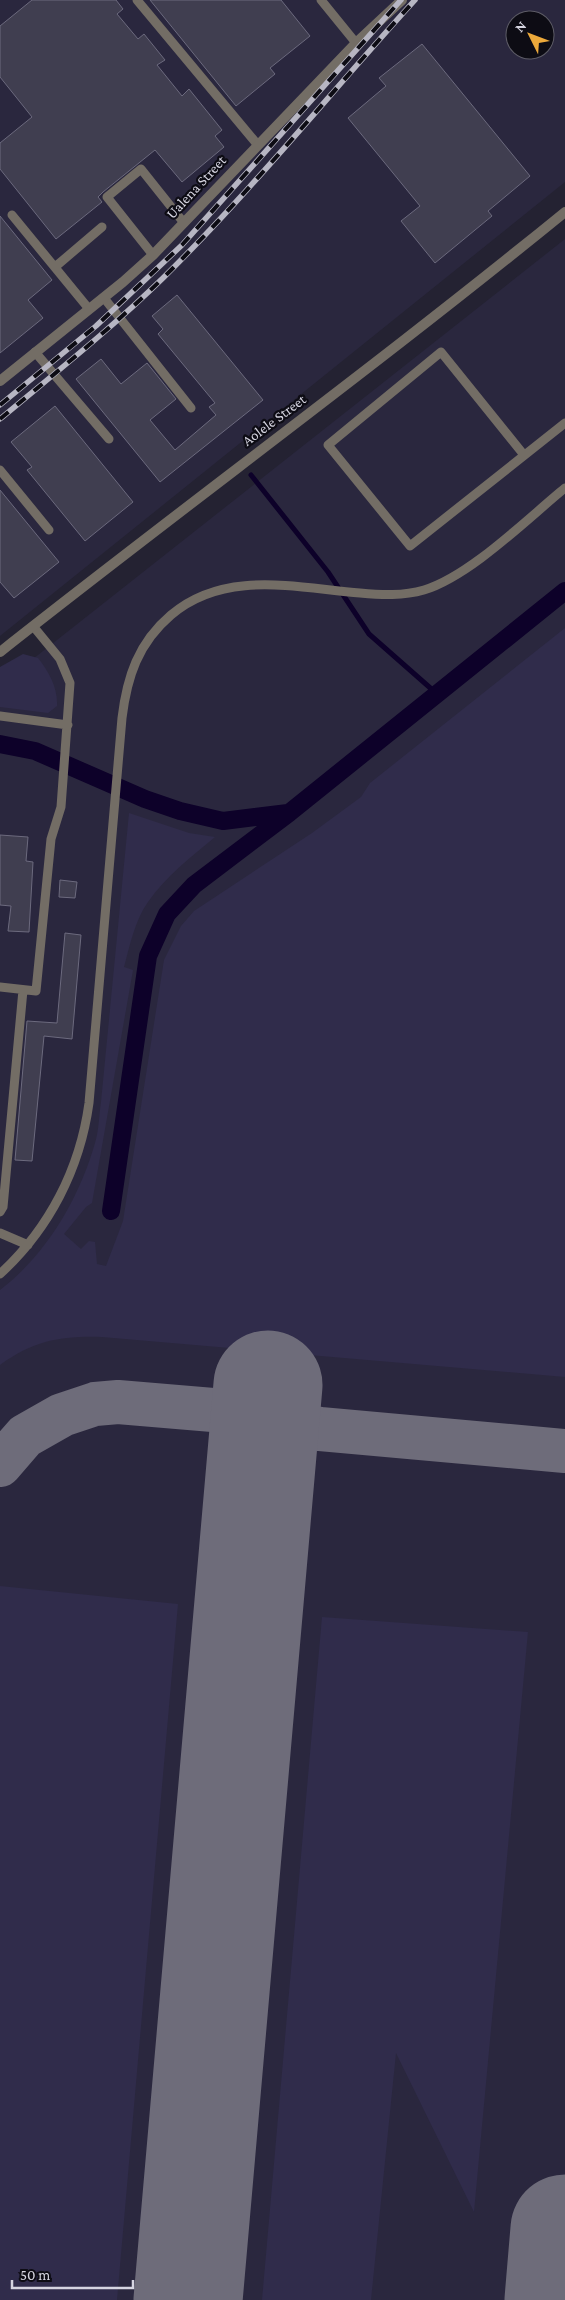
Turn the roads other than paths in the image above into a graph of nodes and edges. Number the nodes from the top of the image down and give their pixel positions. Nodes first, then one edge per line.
1 (137, 0) edge
2 (321, 0) edge
3 (402, 0) edge
4 (356, 43) junction
5 (258, 144) junction
6 (565, 212) edge
7 (12, 215) dead end
8 (184, 222) junction
9 (102, 227) dead end
10 (153, 255) junction
11 (55, 267) junction
12 (104, 298) junction
13 (89, 309) junction
14 (35, 352) junction
15 (0, 381) edge
16 (191, 408) dead end
17 (565, 423) edge
18 (109, 439) dead end
19 (524, 455) junction
20 (0, 470) edge
21 (565, 488) edge
22 (49, 530) dead end
23 (33, 626) junction
24 (0, 652) edge
25 (0, 716) edge
26 (68, 725) junction
27 (0, 987) edge
28 (23, 990) junction
29 (0, 1212) edge
30 (0, 1233) edge
31 (28, 1244) junction
32 (0, 1274) edge

1 - 5 lane
2 - 4 lane
3 - 4 street, Ualena Street
4 - 5 street, Ualena Street
5 - 8 street, Ualena Street
6 - 23 street, Aolele Street
7 - 11 lane
8 - 10 street, Ualena Street
8 - 10 lane
9 - 11 lane
10 - 12 street, Ualena Street
11 - 13 lane
12 - 13 street, Ualena Street
12 - 16 lane
13 - 14 street, Ualena Street
14 - 15 street, Ualena Street
14 - 18 lane
17 - 19 lane
19 - 19 lane
20 - 22 lane
21 - 31 lane
23 - 24 street, Aolele Street
23 - 26 lane
25 - 26 lane
26 - 28 lane
27 - 28 lane
28 - 29 lane
30 - 31 lane
31 - 32 lane

